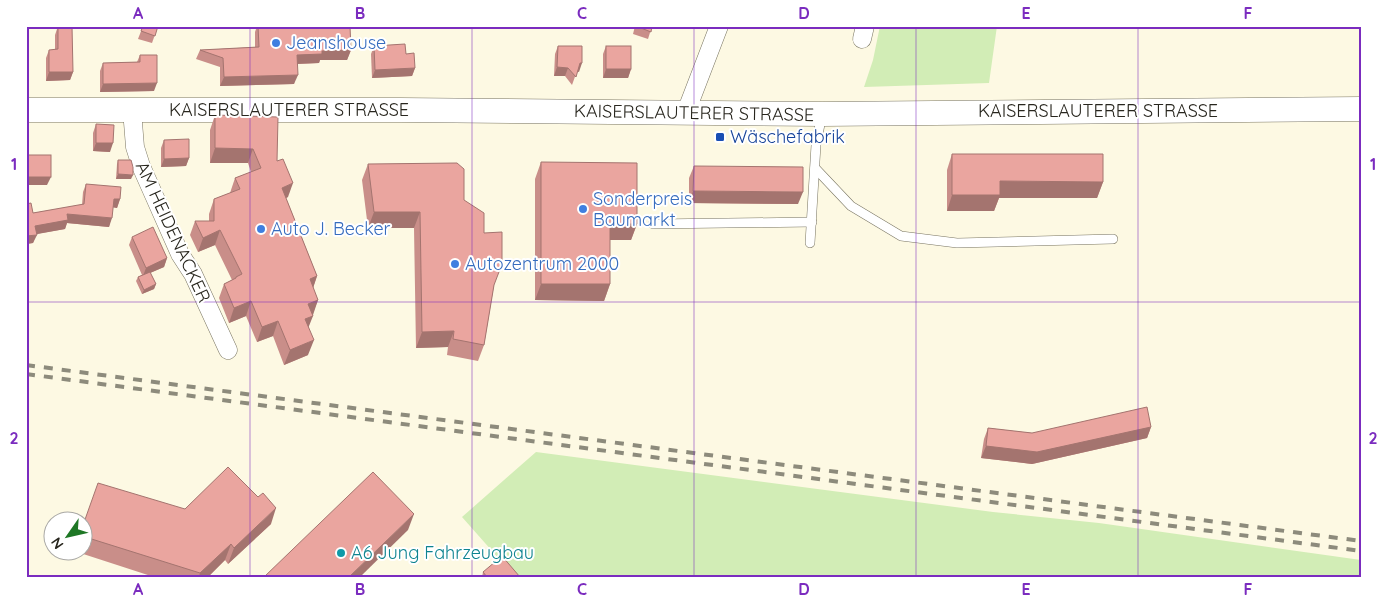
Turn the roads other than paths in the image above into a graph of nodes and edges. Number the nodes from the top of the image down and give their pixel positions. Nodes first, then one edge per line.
1 (719, 26) edge
2 (1361, 109) edge
3 (26, 110) edge
4 (132, 110) junction
5 (686, 112) junction
6 (822, 114) junction
7 (815, 168) junction
8 (812, 222) junction
9 (653, 224) dead end
10 (1113, 239) dead end
11 (810, 243) dead end
12 (228, 350) dead end

1 - 5 street
2 - 6 main road, KAISERSLAUTERER STRASSE
3 - 4 main road, KAISERSLAUTERER STRASSE
4 - 5 main road, KAISERSLAUTERER STRASSE
4 - 12 street, AM HEIDENACKER
5 - 6 main road, KAISERSLAUTERER STRASSE
6 - 7 lane
7 - 8 lane
7 - 10 lane
8 - 9 lane
8 - 11 lane

